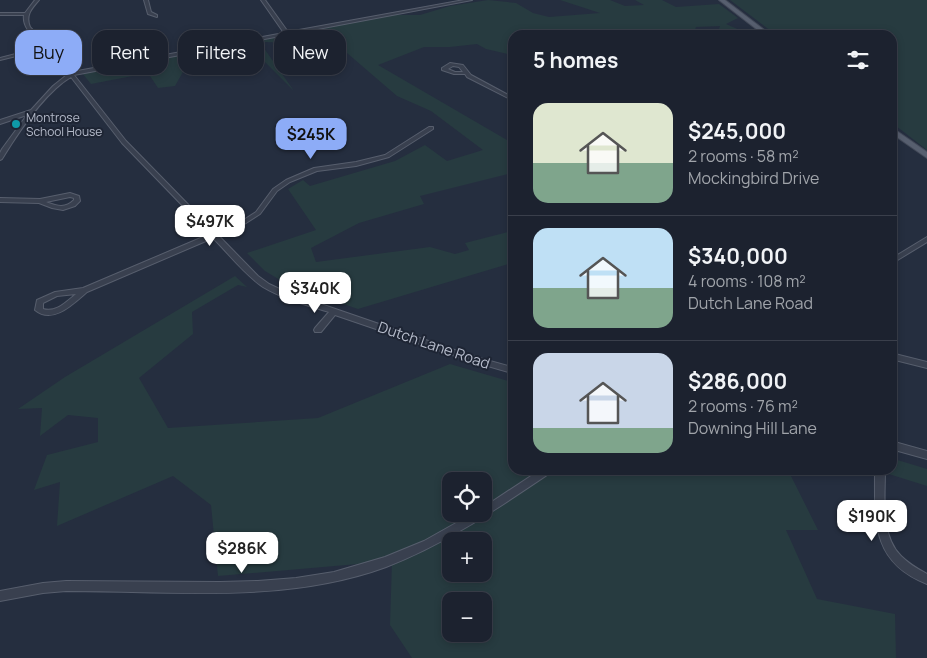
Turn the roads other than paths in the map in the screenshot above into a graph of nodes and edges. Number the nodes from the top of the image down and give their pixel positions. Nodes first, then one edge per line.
1 (36, 0) edge
2 (146, 0) edge
3 (263, 0) edge
4 (470, 0) edge
5 (722, 0) edge
6 (0, 14) edge
7 (26, 14) junction
8 (156, 16) dead end
9 (31, 30) edge
10 (284, 30) edge
11 (309, 30) edge
12 (761, 30) edge
13 (274, 36) edge
14 (15, 55) edge
15 (0, 59) edge
16 (82, 72) edge
17 (466, 73) dead end
18 (70, 75) edge
19 (72, 75) edge
20 (508, 96) edge
21 (33, 111) junction
22 (0, 122) edge
23 (431, 128) dead end
24 (897, 133) edge
25 (926, 154) edge
26 (0, 158) edge
27 (0, 200) edge
28 (40, 201) junction
29 (213, 235) junction
30 (927, 239) edge
31 (897, 258) edge
32 (84, 290) junction
33 (334, 310) junction
34 (318, 330) dead end
35 (897, 358) edge
36 (927, 365) edge
37 (508, 369) edge
38 (897, 447) edge
39 (927, 455) edge
40 (540, 475) edge
41 (880, 475) edge
42 (492, 507) edge
43 (466, 522) edge
44 (927, 579) edge
45 (0, 596) edge

1 - 7 street
2 - 8 street
3 - 10 street
4 - 11 street
5 - 12 main road
6 - 7 street
7 - 9 street, Dutch Lane Road
13 - 16 street
14 - 15 street
17 - 20 street
18 - 21 street
19 - 29 street, Dutch Lane Road
21 - 22 street
21 - 26 street
23 - 29 street
24 - 25 main road
27 - 28 street
28 - 28 street
29 - 32 street
29 - 33 street, Dutch Lane Road
30 - 31 street
32 - 32 street
33 - 34 street
33 - 37 street, Dutch Lane Road
35 - 36 street
38 - 39 street
40 - 42 street
41 - 44 street
43 - 45 street

